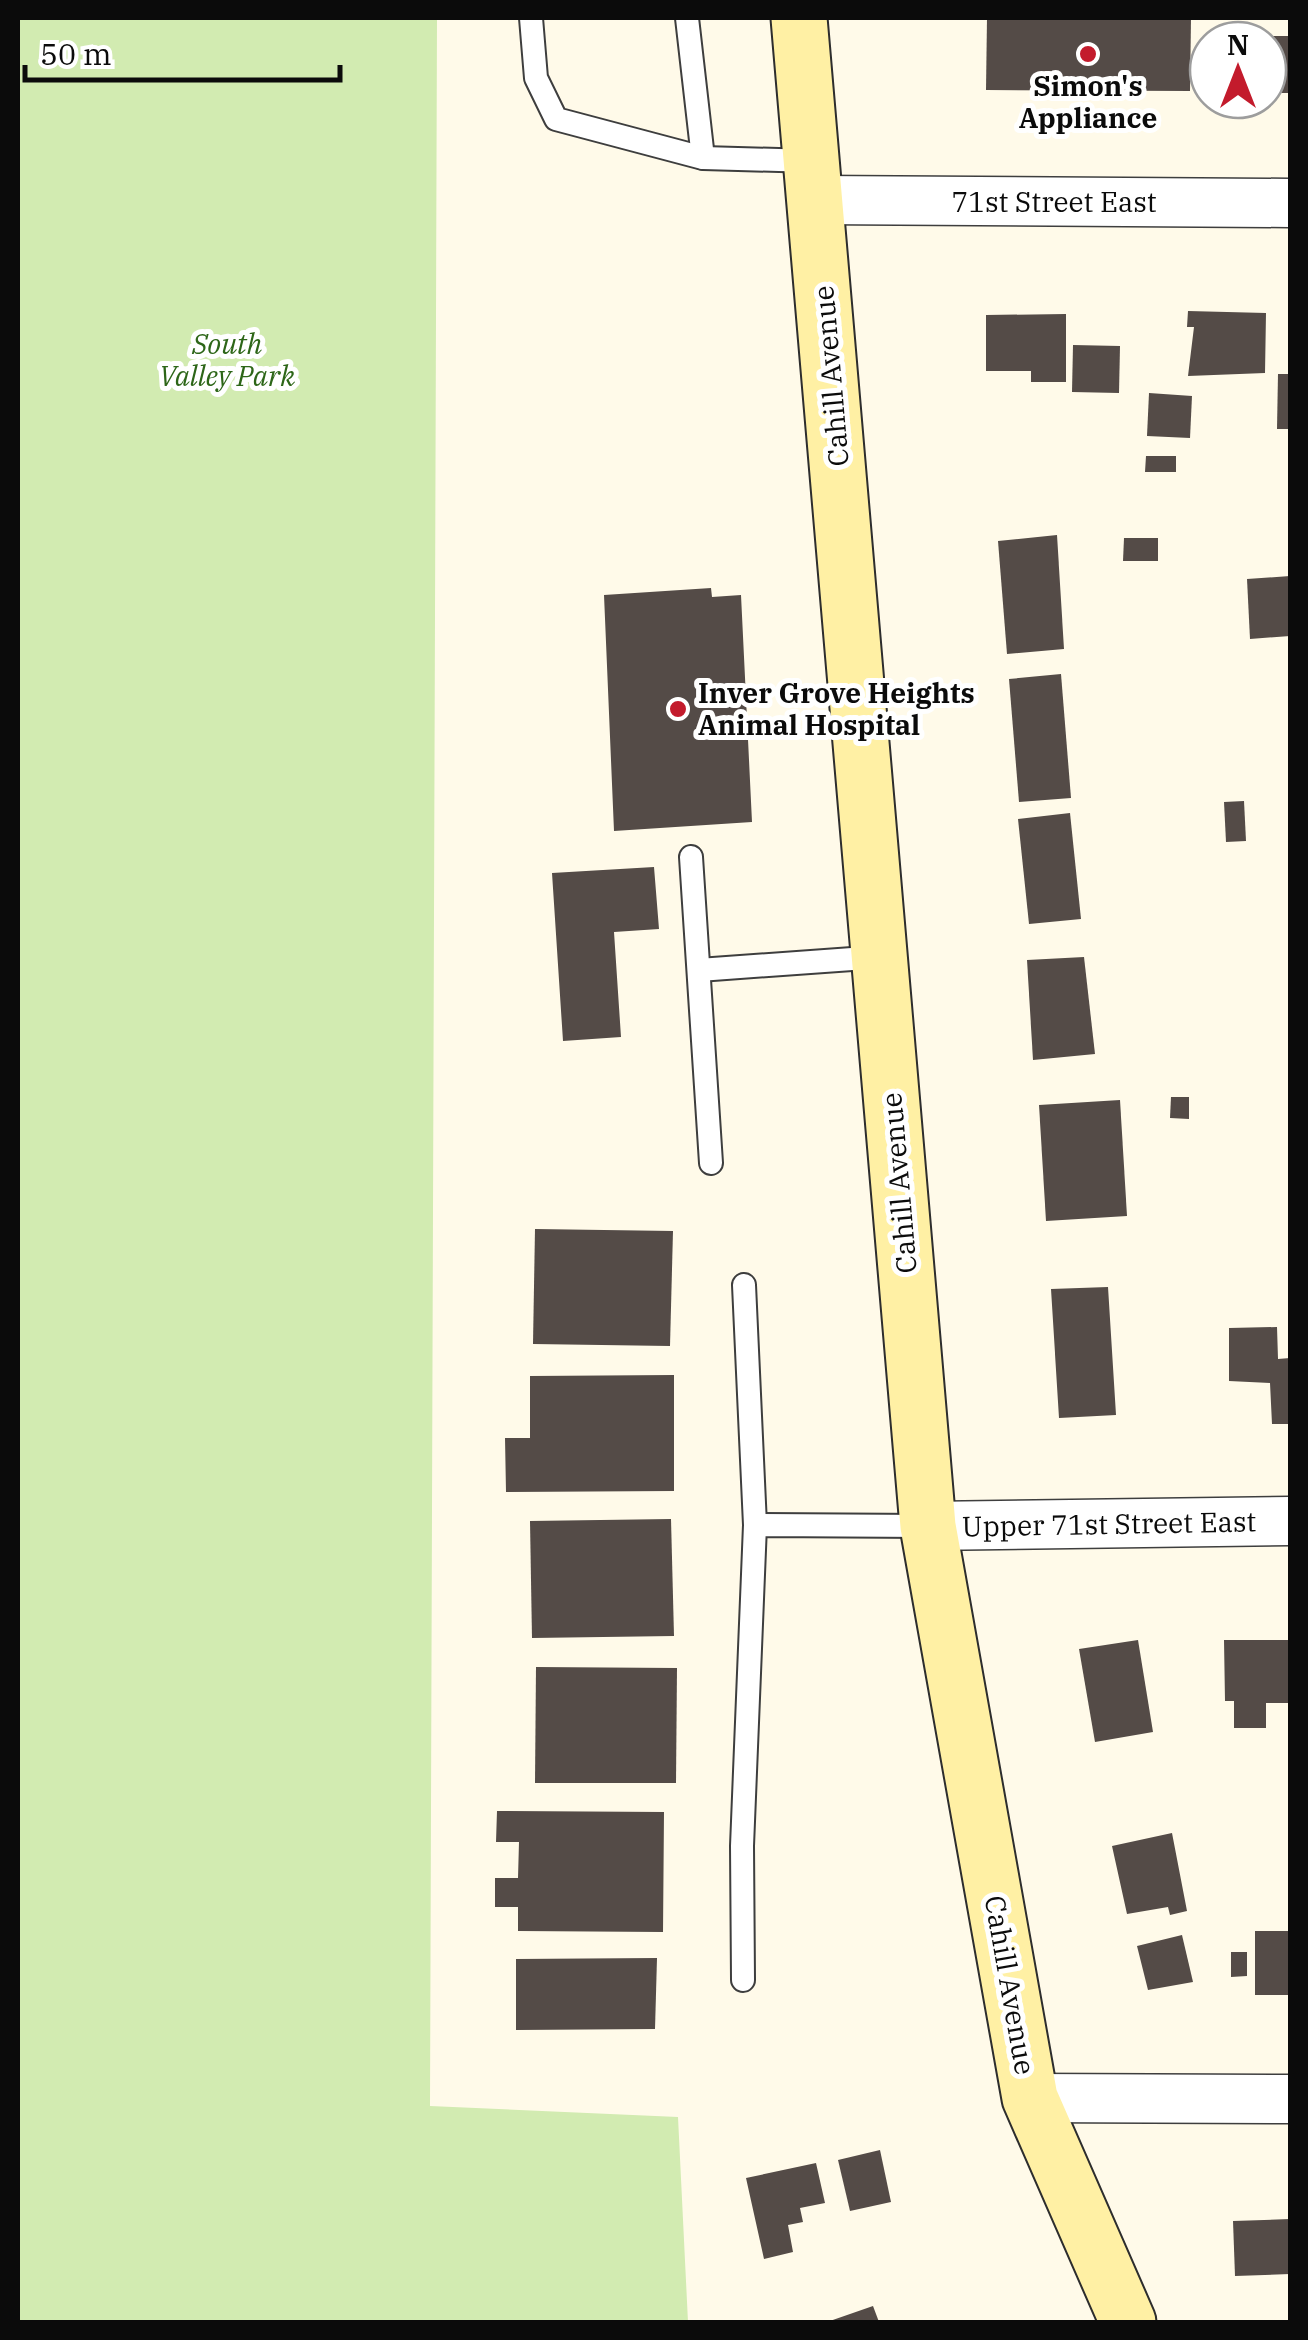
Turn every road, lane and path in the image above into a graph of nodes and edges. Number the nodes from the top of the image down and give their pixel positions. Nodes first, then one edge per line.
1 (531, 18) edge
2 (687, 18) edge
3 (799, 18) edge
4 (702, 158) junction
5 (815, 181) junction
6 (1290, 202) edge
7 (691, 858) dead end
8 (880, 956) junction
9 (698, 970) junction
10 (711, 1162) dead end
11 (744, 1285) dead end
12 (1290, 1521) edge
13 (755, 1525) junction
14 (928, 1526) junction
15 (743, 1980) dead end
16 (1030, 2098) junction
17 (1290, 2099) edge
18 (1128, 2322) edge

1 - 4 lane
2 - 4 lane
3 - 5 street, Cahill Avenue
4 - 5 lane
5 - 6 street, 71st Street East
5 - 8 street, Cahill Avenue
7 - 9 lane
8 - 9 lane
8 - 14 street, Cahill Avenue
9 - 10 lane
11 - 13 lane
12 - 14 street, Upper 71st Street East
13 - 14 lane
13 - 15 lane
14 - 16 street, Cahill Avenue
16 - 17 street
16 - 18 street, Cahill Avenue

